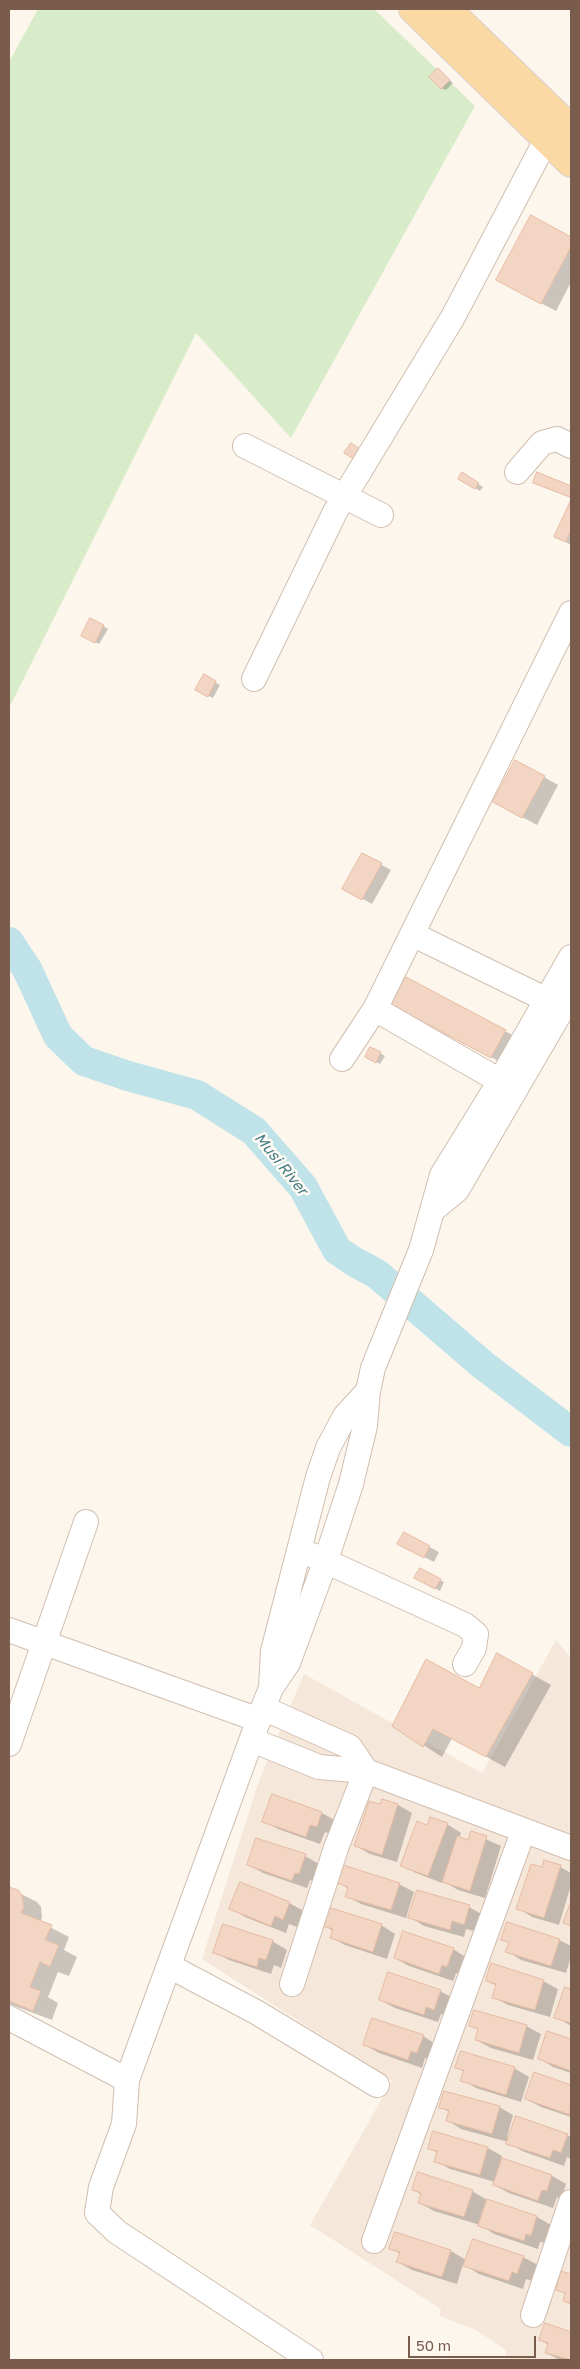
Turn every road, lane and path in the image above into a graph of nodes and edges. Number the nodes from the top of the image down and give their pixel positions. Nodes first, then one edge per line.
1 (413, 9) edge
2 (447, 9) edge
3 (571, 129) edge
4 (546, 140) junction
5 (571, 164) edge
6 (245, 446) dead end
7 (571, 446) edge
8 (517, 472) dead end
9 (345, 496) junction
10 (381, 515) dead end
11 (571, 613) edge
12 (254, 679) dead end
13 (412, 934) junction
14 (571, 958) edge
15 (571, 994) edge
16 (547, 1000) junction
17 (375, 1009) junction
18 (342, 1059) dead end
19 (500, 1081) junction
20 (434, 1209) junction
21 (368, 1391) junction
22 (86, 1522) dead end
23 (298, 1550) junction
24 (326, 1560) junction
25 (9, 1630) edge
26 (44, 1643) junction
27 (465, 1664) dead end
28 (261, 1714) junction
29 (9, 1744) edge
30 (366, 1771) junction
31 (523, 1832) junction
32 (571, 1848) edge
33 (169, 1966) junction
34 (292, 1984) dead end
35 (14, 2021) edge
36 (127, 2080) junction
37 (376, 2085) dead end
38 (571, 2202) edge
39 (374, 2241) dead end
40 (533, 2315) dead end
41 (311, 2360) edge

1 - 4 main road
2 - 3 main road
4 - 5 main road
4 - 9 street
6 - 9 street
7 - 8 street
9 - 10 street
9 - 12 street
11 - 13 street
13 - 16 street
13 - 17 street
14 - 16 street
15 - 20 street
16 - 19 street
17 - 18 street
17 - 19 street
19 - 20 street
20 - 21 street
21 - 23 street
21 - 24 street
22 - 26 street
23 - 24 street
23 - 28 street
24 - 27 street
24 - 28 street
25 - 26 street
26 - 28 street
26 - 29 street
28 - 30 street
28 - 30 street
28 - 33 street
30 - 31 street
30 - 34 street
31 - 32 street
31 - 39 street
33 - 36 street
33 - 37 street
35 - 36 street
36 - 41 street
38 - 40 street

